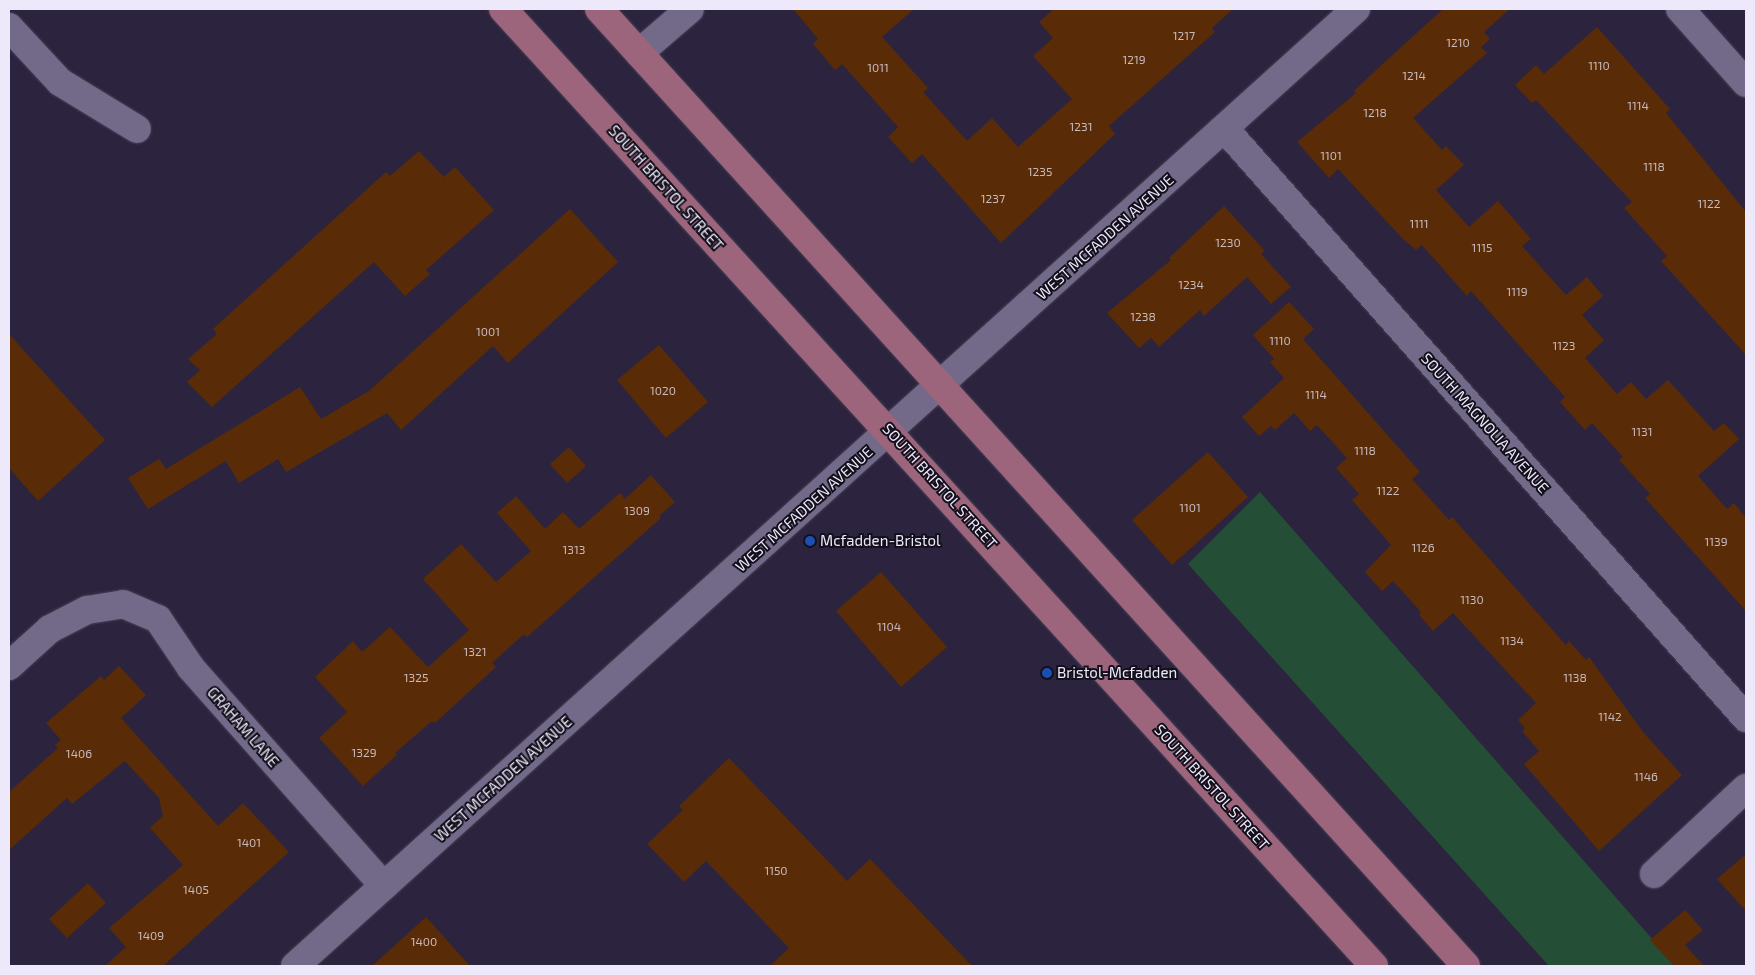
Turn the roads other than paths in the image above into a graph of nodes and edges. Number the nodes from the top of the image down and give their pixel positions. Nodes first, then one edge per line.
1 (504, 9) edge
2 (599, 9) edge
3 (690, 9) edge
4 (1356, 9) edge
5 (1680, 9) edge
6 (9, 27) edge
7 (639, 53) junction
8 (1746, 83) edge
9 (1224, 128) junction
10 (137, 129) dead end
11 (942, 385) junction
12 (890, 431) junction
13 (9, 666) edge
14 (1746, 718) edge
15 (1746, 788) edge
16 (1654, 874) dead end
17 (384, 886) junction
18 (294, 966) edge
19 (1374, 966) edge
20 (1466, 966) edge

1 - 12 main road, SOUTH BRISTOL STREET
2 - 7 main road
3 - 7 street
4 - 9 street, WEST MCFADDEN AVENUE
5 - 8 street
6 - 10 street
7 - 11 main road
9 - 11 street, WEST MCFADDEN AVENUE
9 - 14 street, SOUTH MAGNOLIA AVENUE
11 - 12 street, WEST MCFADDEN AVENUE
11 - 20 main road
12 - 17 street, WEST MCFADDEN AVENUE
12 - 19 main road, SOUTH BRISTOL STREET
13 - 17 street, GRAHAM LANE
15 - 16 street
17 - 18 street, WEST MCFADDEN AVENUE

